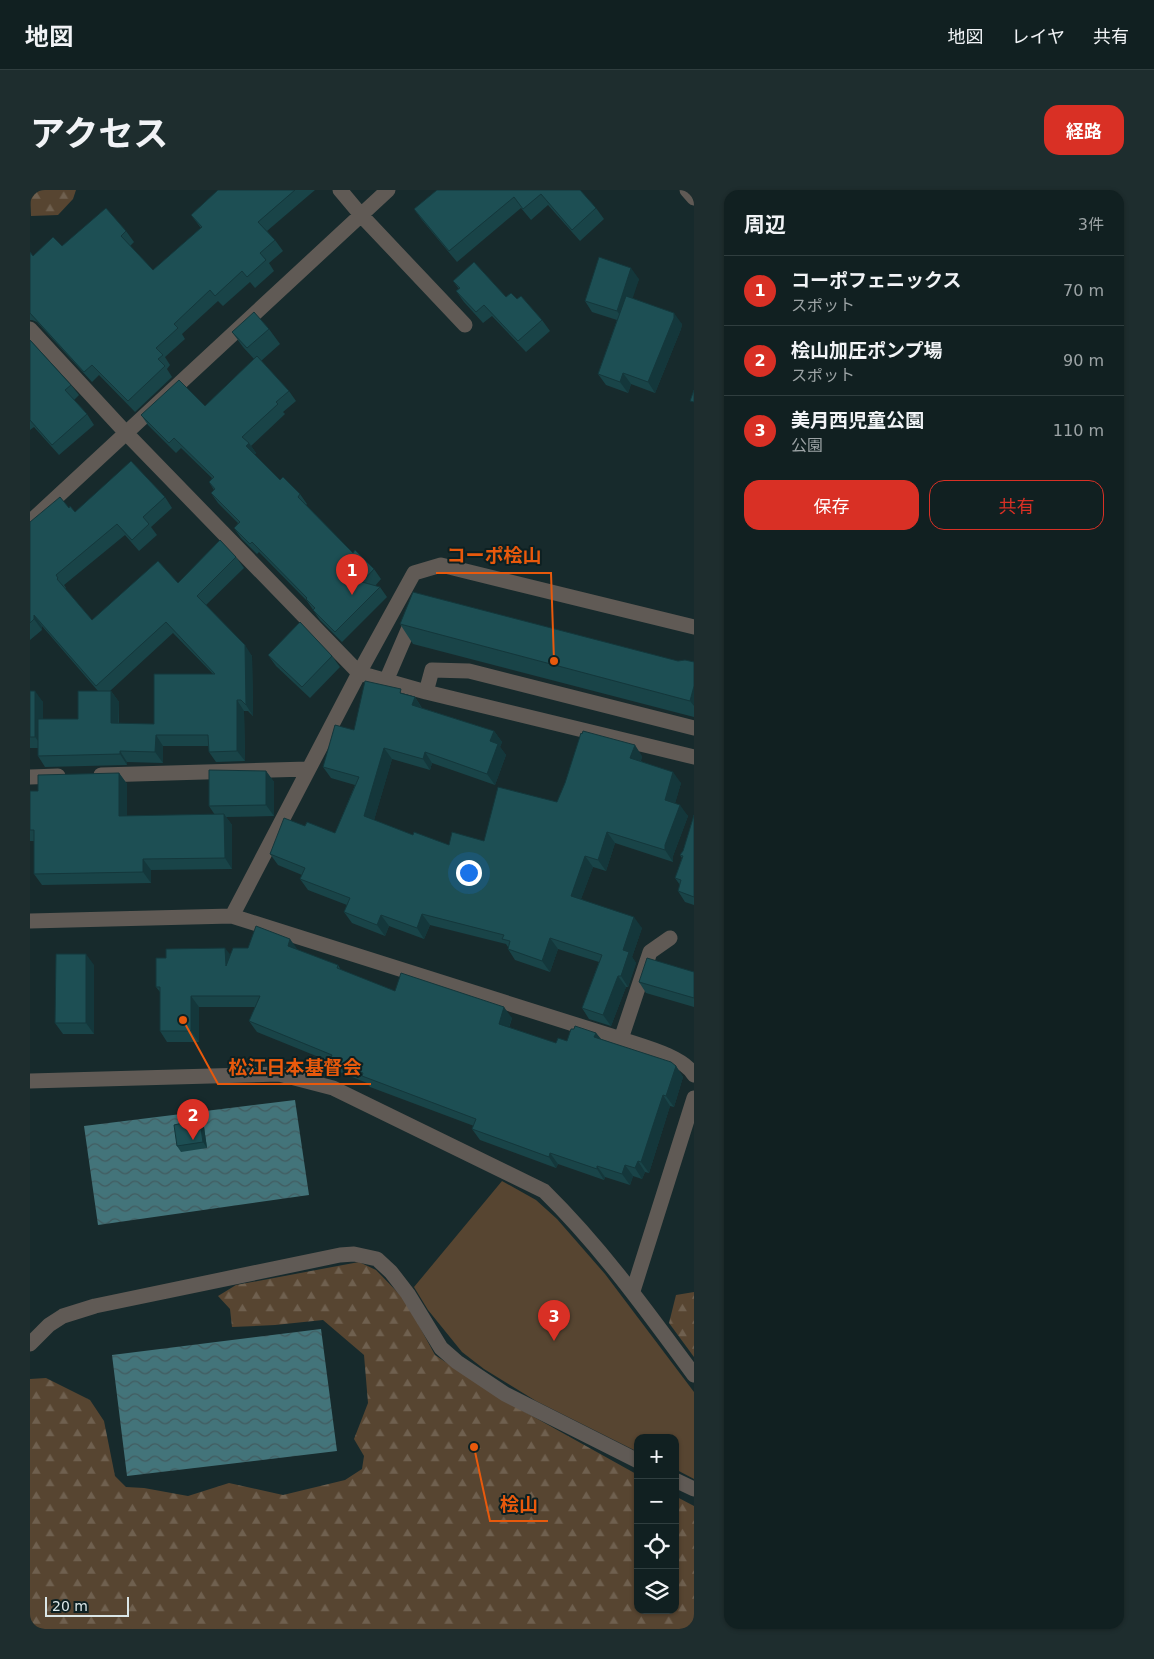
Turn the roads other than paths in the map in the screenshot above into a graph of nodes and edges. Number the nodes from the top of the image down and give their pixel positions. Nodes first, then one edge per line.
1 (340, 190) edge
2 (388, 190) edge
3 (687, 190) edge
4 (694, 198) edge
5 (360, 215) junction
6 (465, 326) dead end
7 (30, 329) edge
8 (127, 434) junction
9 (30, 522) edge
10 (418, 605) edge
11 (694, 627) edge
12 (359, 673) junction
13 (386, 681) junction
14 (426, 692) junction
15 (694, 728) edge
16 (694, 757) edge
17 (308, 769) junction
18 (90, 775) edge
19 (70, 776) edge
20 (30, 777) edge
21 (232, 916) junction
22 (30, 921) edge
23 (670, 938) dead end
24 (621, 1039) junction
25 (693, 1072) edge
26 (30, 1081) edge
27 (694, 1098) edge
28 (633, 1291) junction
29 (30, 1344) edge
30 (694, 1375) edge
31 (634, 1459) edge
32 (679, 1482) edge
33 (694, 1489) edge

1 - 5 street
2 - 5 street
3 - 4 street
5 - 6 street
5 - 8 street
7 - 8 street
8 - 9 street
8 - 12 street
10 - 13 street
11 - 12 street
12 - 13 street
12 - 17 street
13 - 14 street
14 - 15 street
14 - 16 street
17 - 18 street
17 - 21 street
19 - 20 street
21 - 22 street
21 - 24 street
23 - 24 street
24 - 25 street
26 - 28 street
27 - 28 street
28 - 30 street
29 - 31 street
32 - 33 street

